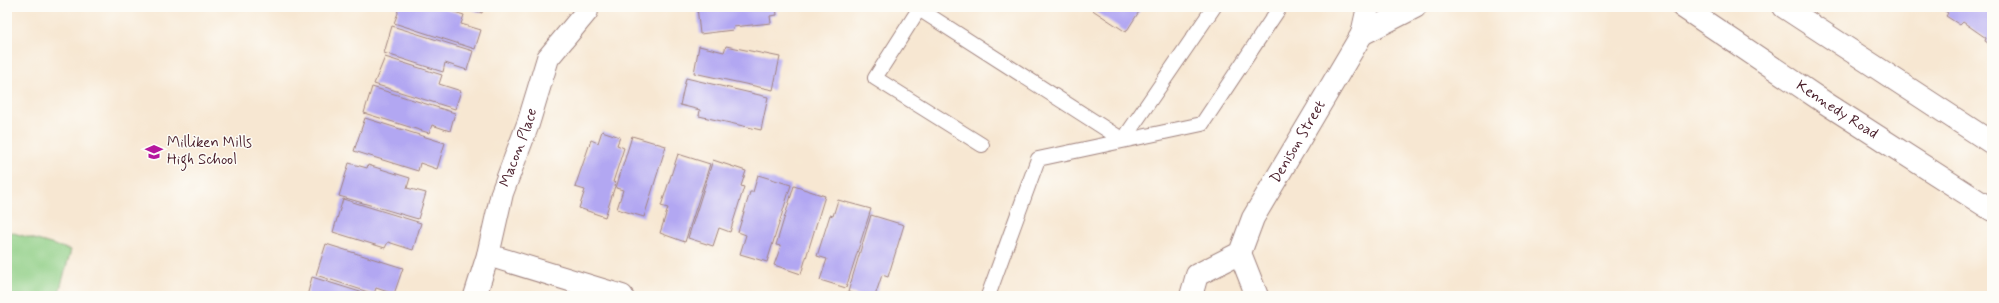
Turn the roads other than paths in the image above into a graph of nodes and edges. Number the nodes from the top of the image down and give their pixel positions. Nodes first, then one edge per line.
1 (1214, 7) edge
2 (1280, 7) edge
3 (1368, 7) edge
4 (1415, 7) edge
5 (1683, 7) edge
6 (1784, 7) edge
7 (587, 11) dead end
8 (1362, 34) junction
9 (1123, 140) junction
10 (1992, 143) edge
11 (982, 145) dead end
12 (1992, 210) edge
13 (1240, 253) junction
14 (488, 255) junction
15 (475, 296) edge
16 (622, 296) edge
17 (988, 296) edge
18 (1191, 296) edge
19 (1257, 296) edge

1 - 9 lane
2 - 9 lane
3 - 8 main road, Denison Street
4 - 8 main road
5 - 12 main road, Kennedy Road
6 - 10 main road
7 - 14 main road, Macon Place
8 - 13 main road, Denison Street
9 - 11 lane
9 - 17 lane
13 - 18 main road
13 - 19 main road
14 - 15 main road, Macon Place
14 - 16 main road

